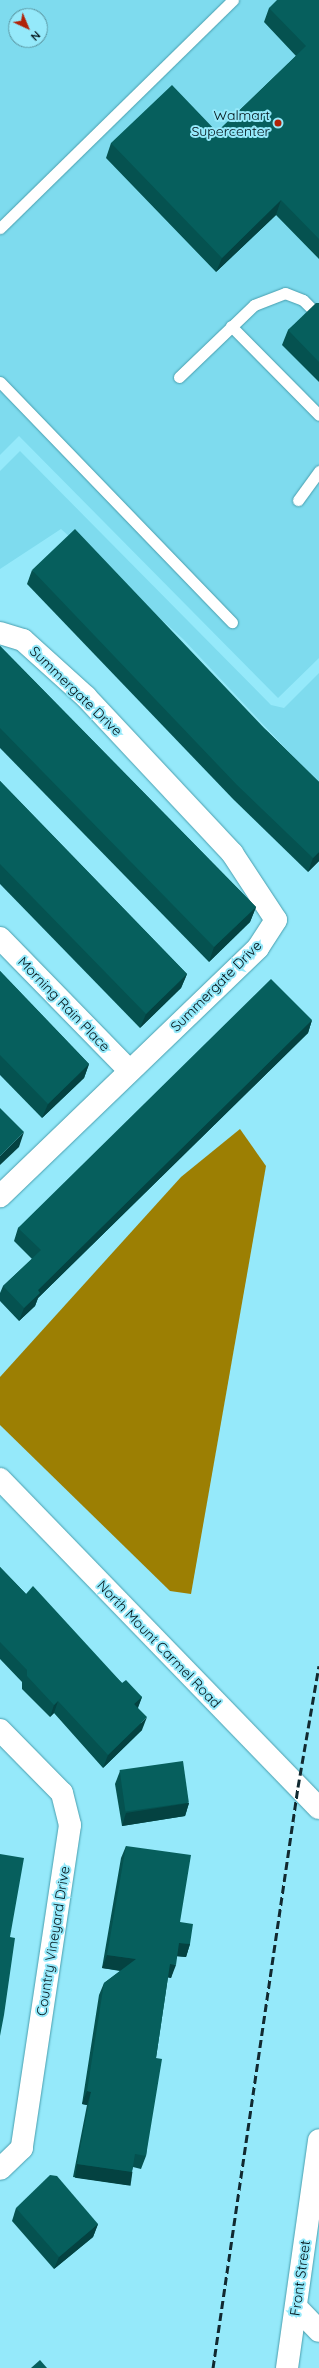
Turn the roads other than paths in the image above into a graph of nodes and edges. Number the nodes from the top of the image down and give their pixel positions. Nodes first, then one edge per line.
1 (233, 0) edge
2 (0, 228) edge
3 (316, 313) edge
4 (231, 326) junction
5 (179, 377) dead end
6 (0, 382) edge
7 (319, 415) edge
8 (319, 471) edge
9 (298, 500) dead end
10 (232, 622) dead end
11 (0, 633) edge
12 (0, 938) edge
13 (129, 1070) junction
14 (0, 1196) edge
15 (0, 1479) edge
16 (0, 1730) edge
17 (319, 1808) edge
18 (319, 2140) edge
19 (0, 2169) edge
20 (296, 2307) junction
21 (319, 2331) edge
22 (287, 2368) edge

1 - 2 lane
3 - 4 lane
4 - 5 lane
4 - 7 lane
6 - 10 lane
8 - 9 lane
11 - 13 street, Summergate Drive
12 - 13 street, Morning Rain Place
13 - 14 street, Summergate Drive
15 - 17 street, North Mount Carmel Road
16 - 19 street, Country Vineyard Drive
18 - 20 street, Front Street
20 - 21 street
20 - 22 street, Front Street

